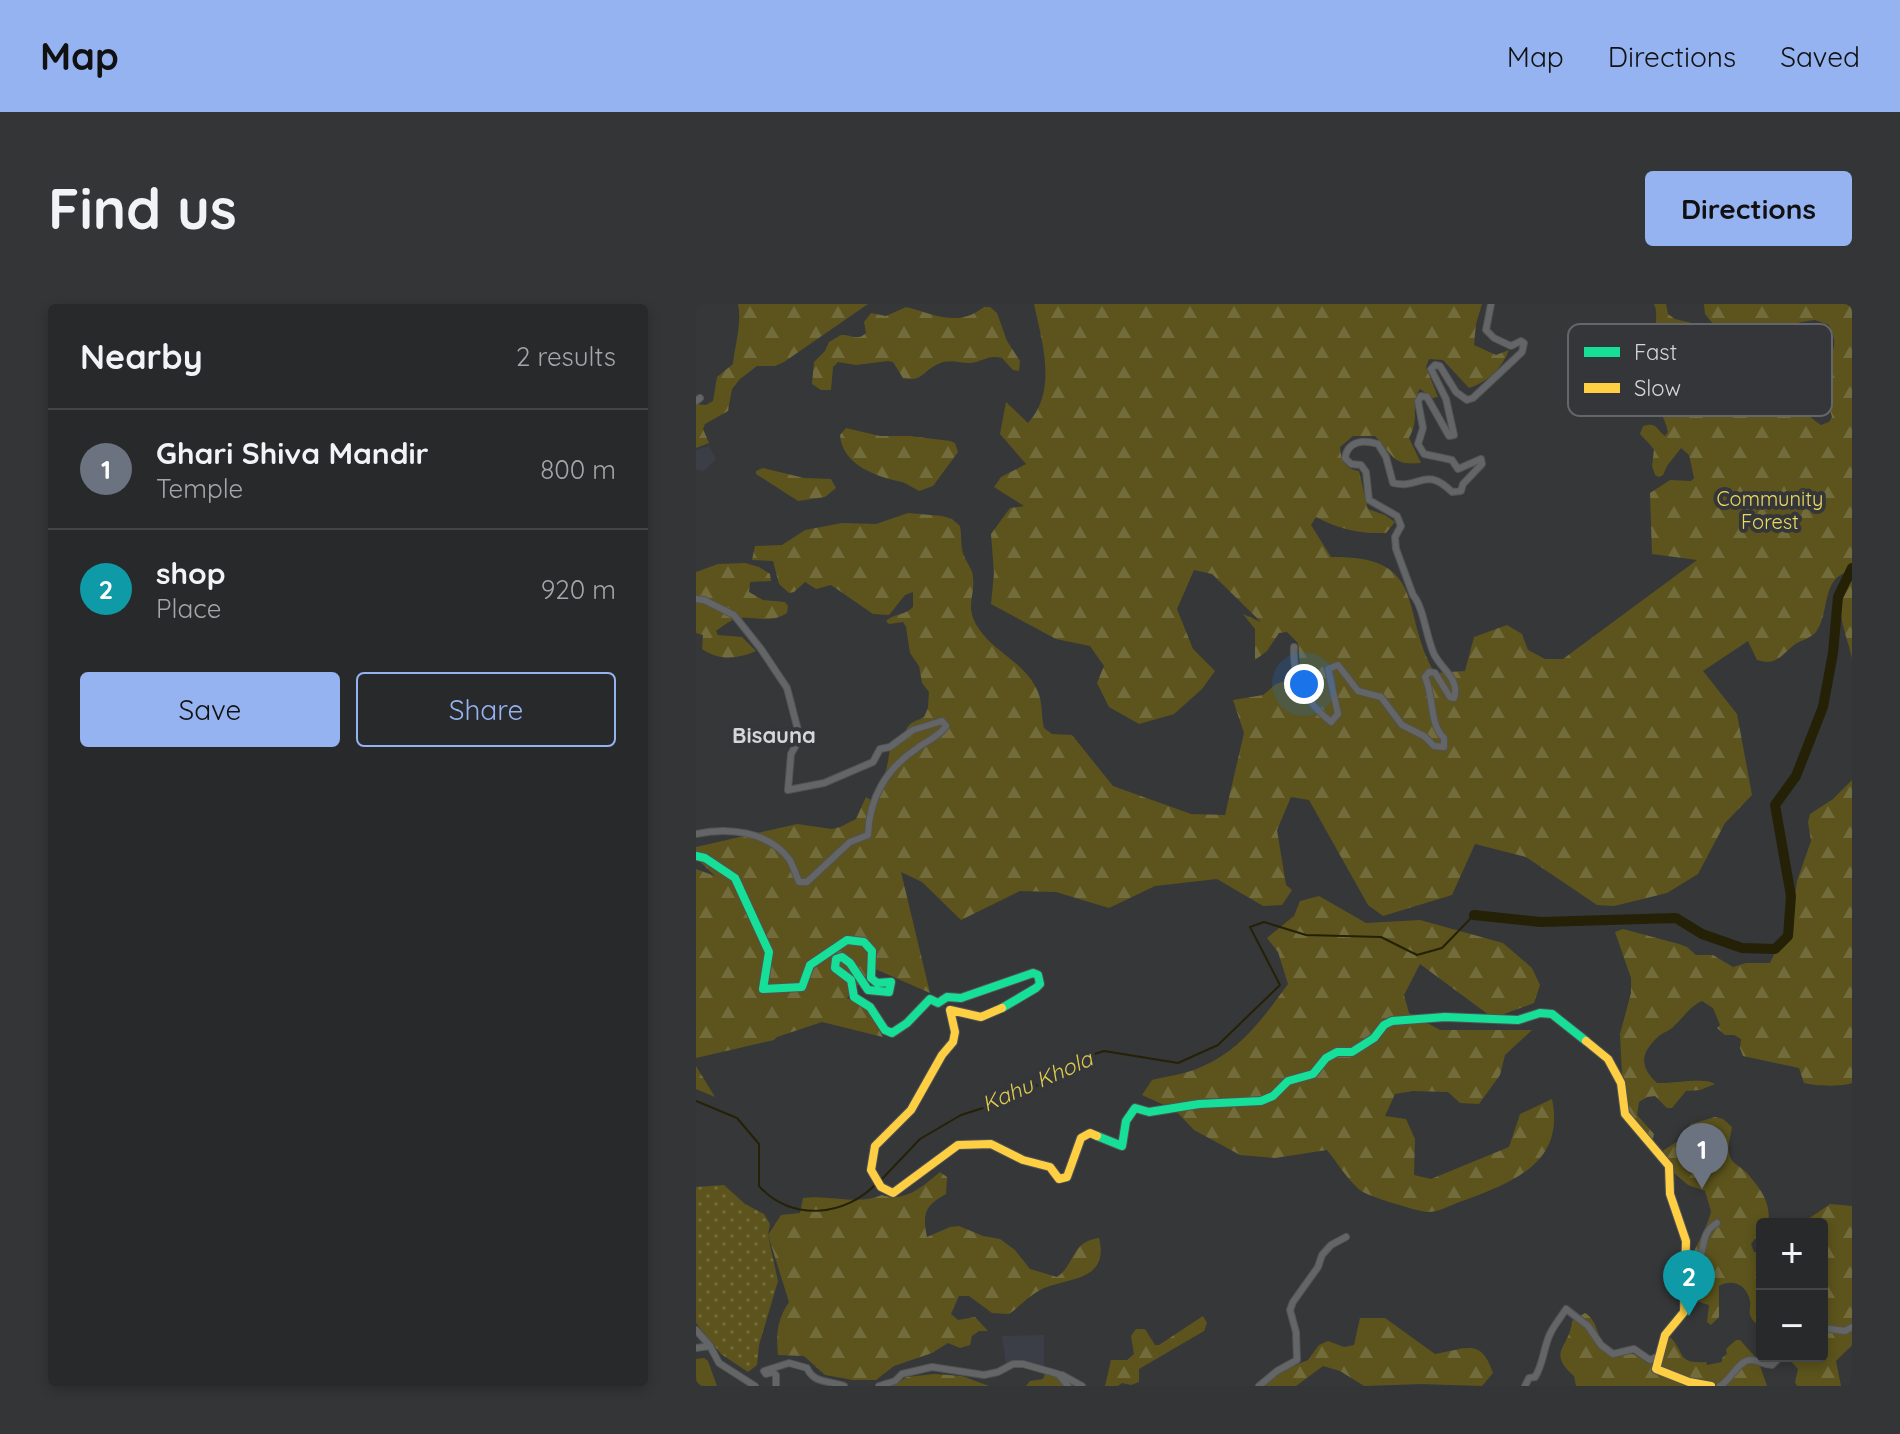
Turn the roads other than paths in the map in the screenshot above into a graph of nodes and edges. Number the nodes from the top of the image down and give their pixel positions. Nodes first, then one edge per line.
1 (1491, 304) edge
2 (696, 599) edge
3 (1294, 647) dead end
4 (696, 834) edge
5 (696, 856) edge
6 (1717, 1223) dead end
7 (1346, 1237) dead end
8 (1685, 1286) junction
9 (1852, 1327) edge
10 (1828, 1329) edge
11 (696, 1330) edge
12 (710, 1346) junction
13 (696, 1348) edge
14 (1659, 1356) junction
15 (1756, 1362) edge
16 (1058, 1374) junction
17 (755, 1386) edge
18 (776, 1386) edge
19 (844, 1386) edge
20 (879, 1386) edge
21 (1068, 1386) edge
22 (1082, 1386) edge
23 (1259, 1386) edge
24 (1525, 1386) edge
25 (1711, 1386) edge
26 (1720, 1386) edge

1 - 3 street
2 - 4 street
5 - 8 street
6 - 8 street
7 - 23 street
8 - 14 street
9 - 10 street
11 - 12 street
12 - 13 street
12 - 17 street
14 - 24 street
14 - 25 street
15 - 26 street
16 - 20 street
16 - 21 street
16 - 22 street
18 - 19 street

